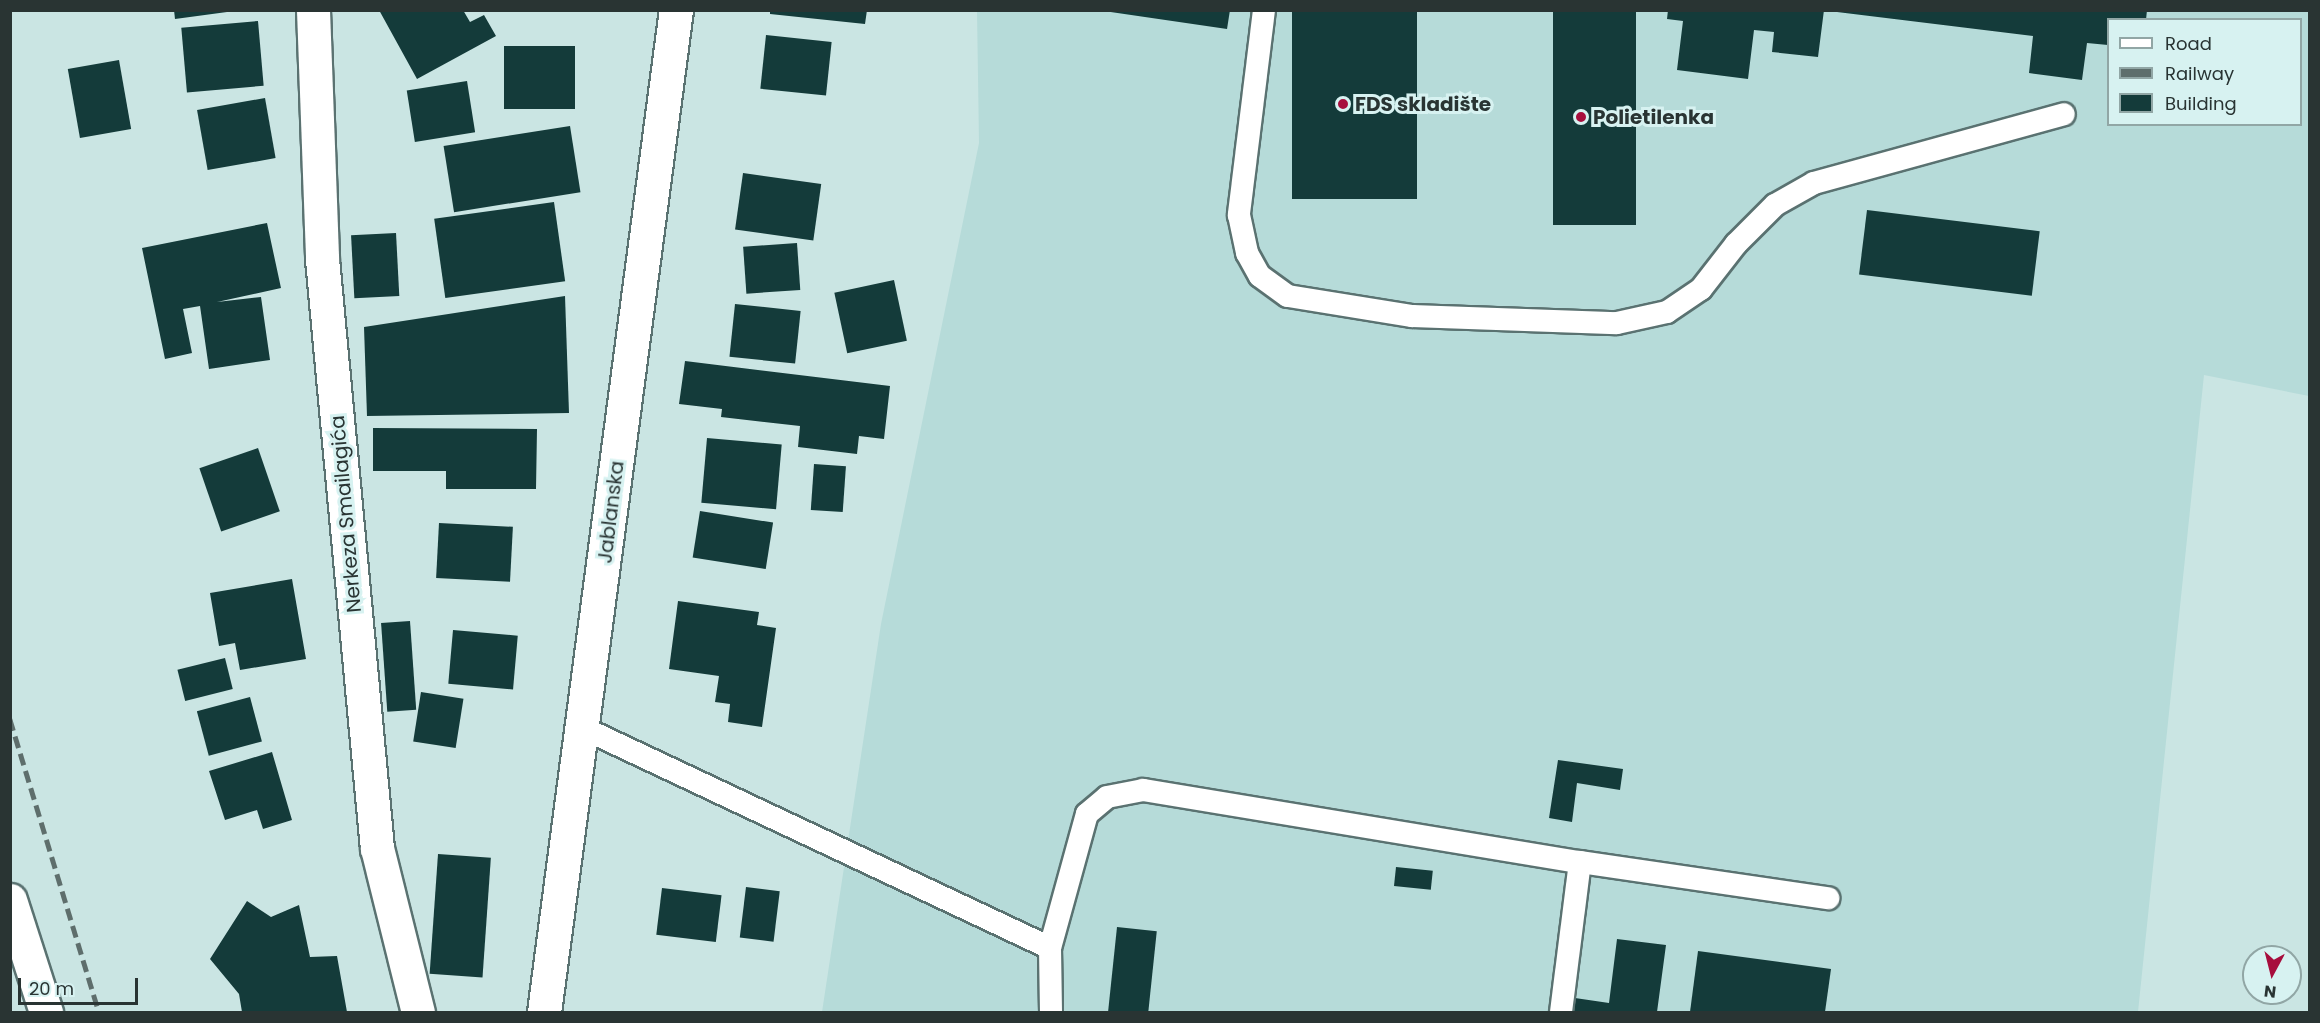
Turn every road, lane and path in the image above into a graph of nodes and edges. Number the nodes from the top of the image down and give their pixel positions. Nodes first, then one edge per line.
1 (313, 10) edge
2 (676, 10) edge
3 (1264, 10) edge
4 (2064, 114) dead end
5 (583, 728) junction
6 (1580, 862) junction
7 (1828, 898) dead end
8 (10, 900) edge
9 (1050, 948) junction
10 (46, 1012) edge
11 (418, 1012) edge
12 (544, 1012) edge
13 (1051, 1012) edge
14 (1561, 1012) edge

1 - 11 street, Nerkeza Smailagića
2 - 5 street, Jablanska
3 - 4 lane
5 - 9 lane
5 - 12 street, Jablanska
6 - 7 lane
6 - 9 lane
6 - 14 lane
8 - 10 street
9 - 13 lane

